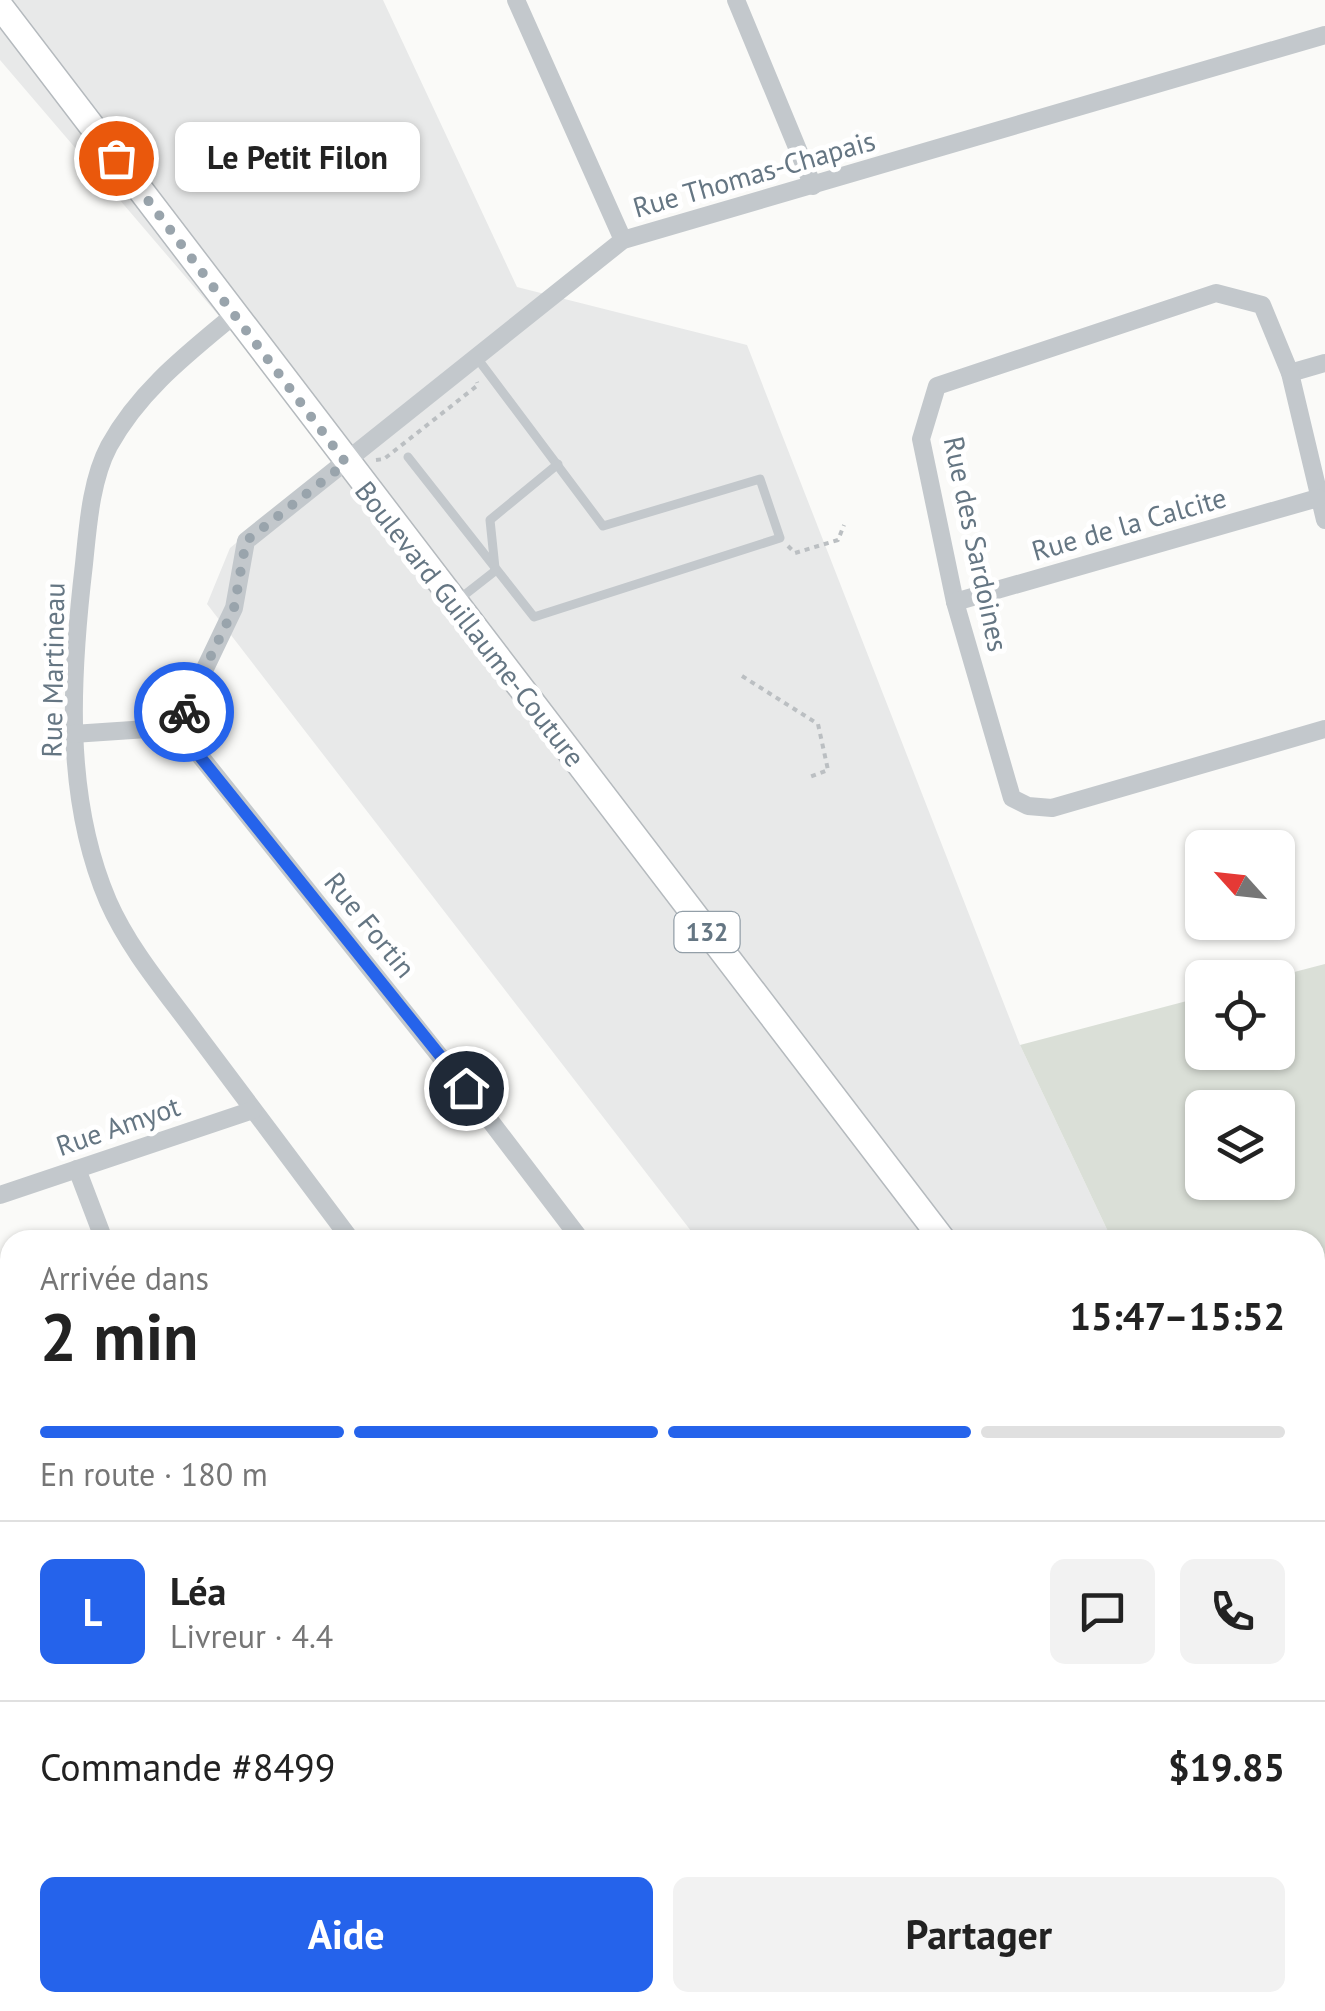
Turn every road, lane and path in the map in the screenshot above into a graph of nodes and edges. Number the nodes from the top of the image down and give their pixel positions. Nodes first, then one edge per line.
1 (516, 0) edge
2 (736, 0) edge
3 (0, 6) edge
4 (1325, 34) edge
5 (813, 186) junction
6 (623, 240) junction
7 (234, 315) junction
8 (477, 358) junction
9 (1325, 363) edge
10 (1290, 373) junction
11 (408, 457) dead end
12 (346, 463) junction
13 (558, 464) junction
14 (1318, 498) junction
15 (1325, 520) edge
16 (844, 525) dead end
17 (780, 538) junction
18 (495, 571) junction
19 (955, 602) junction
20 (454, 603) junction
21 (742, 676) dead end
22 (177, 728) junction
23 (1325, 729) edge
24 (73, 734) junction
25 (807, 778) dead end
26 (253, 1110) junction
27 (77, 1169) junction
28 (0, 1195) edge
29 (100, 1230) edge
30 (343, 1230) edge
31 (573, 1230) edge
32 (935, 1230) edge

1 - 6 street
2 - 5 street
3 - 7 main road, Boulevard Guillaume-Couture / 132
4 - 5 street, Rue Thomas-Chapais
5 - 6 street, Rue Thomas-Chapais
6 - 8 street, Rue Thomas-Chapais
7 - 12 main road, Boulevard Guillaume-Couture / 132
7 - 24 street, Rue Martineau
8 - 12 street, Rue Thomas-Chapais
8 - 13 lane
9 - 10 street
10 - 14 street
10 - 19 street, Rue des Sardoines
11 - 18 lane
12 - 20 main road, Boulevard Guillaume-Couture / 132
12 - 22 street, Rue Thomas-Chapais
13 - 17 lane
13 - 18 lane
14 - 15 street
14 - 19 street, Rue de la Calcite
16 - 17 path
17 - 18 lane
18 - 20 lane
19 - 23 street, Rue des Sardoines
20 - 32 main road, Boulevard Guillaume-Couture / 132
21 - 25 path
22 - 24 street
22 - 31 street, Rue Fortin
24 - 26 street, Rue Martineau
26 - 27 street, Rue Amyot
26 - 30 street, Rue Martineau
27 - 28 street, Rue Amyot
27 - 29 street

